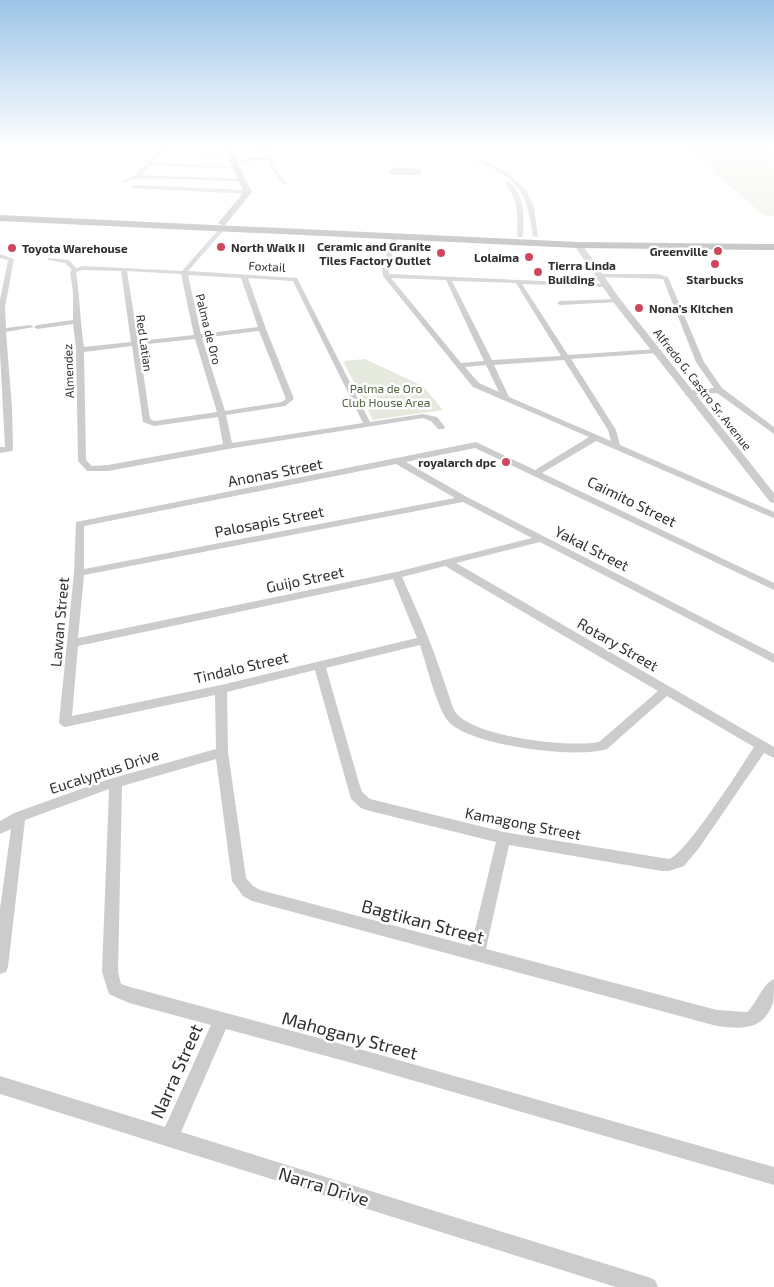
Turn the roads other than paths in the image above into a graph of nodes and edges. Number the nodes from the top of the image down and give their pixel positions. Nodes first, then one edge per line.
1 (236, 207) edge
2 (520, 208) joint
3 (530, 208) joint
4 (0, 211) edge
5 (0, 218) edge
6 (222, 226) junction
7 (311, 230) junction
8 (520, 236) junction
9 (536, 236) junction
10 (395, 237) junction
11 (774, 241) edge
12 (652, 243) junction
13 (682, 244) junction
14 (578, 245) junction
15 (774, 248) edge
16 (0, 256) edge
17 (50, 259) dead end
18 (124, 269) junction
19 (75, 270) junction
20 (184, 272) junction
21 (599, 275) junction
22 (244, 276) junction
23 (386, 276) junction
24 (448, 278) junction
25 (518, 282) junction
26 (605, 285) junction
27 (617, 301) junction
28 (560, 303) dead end
29 (1, 307) edge
30 (76, 322) junction
31 (262, 329) junction
32 (1, 331) edge
33 (198, 336) junction
34 (134, 344) junction
35 (80, 350) junction
36 (658, 351) junction
37 (567, 356) junction
38 (3, 357) edge
39 (490, 363) junction
40 (459, 365) junction
41 (719, 390) junction
42 (688, 393) junction
43 (506, 398) junction
44 (4, 408) edge
45 (222, 414) junction
46 (368, 425) junction
47 (441, 427) dead end
48 (774, 432) edge
49 (596, 437) junction
50 (476, 445) joint
51 (616, 445) junction
52 (228, 446) junction
53 (4, 449) edge
54 (398, 461) junction
55 (537, 472) junction
56 (464, 499) junction
57 (774, 500) edge
58 (774, 515) edge
59 (79, 524) joint
60 (542, 539) junction
61 (446, 562) junction
62 (79, 573) junction
63 (396, 575) junction
64 (774, 586) edge
65 (424, 640) junction
66 (73, 643) junction
67 (774, 659) edge
68 (320, 666) junction
69 (221, 689) junction
70 (667, 690) junction
71 (65, 722) joint
72 (762, 746) junction
73 (222, 752) junction
74 (774, 753) edge
75 (116, 783) junction
76 (19, 817) junction
77 (0, 828) edge
78 (504, 838) junction
79 (477, 954) junction
80 (0, 967) edge
81 (774, 987) edge
82 (221, 1021) junction
83 (0, 1085) edge
84 (169, 1138) junction
85 (774, 1176) edge
86 (648, 1287) edge

1 - 6 main road
2 - 3 street
2 - 8 street
3 - 9 street
4 - 6 highway
5 - 6 highway
6 - 7 highway
6 - 20 street
7 - 8 highway
7 - 10 highway
8 - 9 highway
9 - 12 highway
10 - 14 highway
10 - 23 street
11 - 13 highway
12 - 13 highway
12 - 14 highway
13 - 15 highway
14 - 21 street, Alfredo G. Castro Sr. Avenue
16 - 29 street
17 - 19 street
18 - 19 street, Foxtail
18 - 20 street, Foxtail
18 - 34 street, Red Latian
19 - 30 street, Almendez
20 - 22 street, Foxtail
20 - 33 street, Palma de Oro
21 - 26 street, Alfredo G. Castro Sr. Avenue
21 - 41 street
22 - 31 street
22 - 46 street, Foxtail
23 - 24 street
23 - 40 street
24 - 25 street
24 - 39 street
25 - 26 street
25 - 37 street
26 - 27 street, Alfredo G. Castro Sr. Avenue
27 - 28 street
27 - 36 street, Alfredo G. Castro Sr. Avenue
29 - 32 street
30 - 32 street
30 - 35 street, Almendez
31 - 33 street
31 - 45 street
32 - 38 street
33 - 34 street
33 - 45 street, Palma de Oro
34 - 35 street
34 - 45 street, Red Latian
35 - 52 street, Almendez
36 - 37 street
36 - 42 street, Alfredo G. Castro Sr. Avenue
37 - 39 street
37 - 51 street
38 - 44 street
39 - 40 street
39 - 43 street
40 - 43 street
41 - 42 street
41 - 48 street
42 - 57 street, Alfredo G. Castro Sr. Avenue
43 - 49 street
44 - 53 street
45 - 52 street, Palma de Oro
46 - 47 street
46 - 52 street
49 - 51 street
49 - 55 street
50 - 54 street, Anonas Street
50 - 55 street, Caimito Street
51 - 58 street
54 - 56 street, Yakal Street
54 - 59 street, Anonas Street
55 - 64 street, Caimito Street
56 - 60 street, Yakal Street
56 - 62 street, Palosapis Street
59 - 62 street, Lawan Street
60 - 61 street, Guijo Street
60 - 67 street, Yakal Street
61 - 63 street, Guijo Street
61 - 70 street, Rotary Street
62 - 66 street, Lawan Street
63 - 65 street
63 - 66 street, Guijo Street
65 - 68 street, Tindalo Street
65 - 70 street
66 - 71 street, Lawan Street
68 - 69 street, Tindalo Street
68 - 78 street, Kamagong Street
69 - 71 street, Tindalo Street
69 - 73 street, Bagtikan Street
70 - 72 street, Rotary Street
72 - 74 street, Rotary Street
72 - 78 street, Kamagong Street
73 - 75 street, Eucalyptus Drive
73 - 79 street, Bagtikan Street
75 - 76 street, Eucalyptus Drive
75 - 82 street, Mahogany Street
76 - 77 street, Eucalyptus Drive
76 - 80 street
78 - 79 street
79 - 81 street, Bagtikan Street
82 - 84 street, Narra Street
82 - 85 street, Mahogany Street
83 - 84 street, Narra Drive
84 - 86 street, Narra Drive

